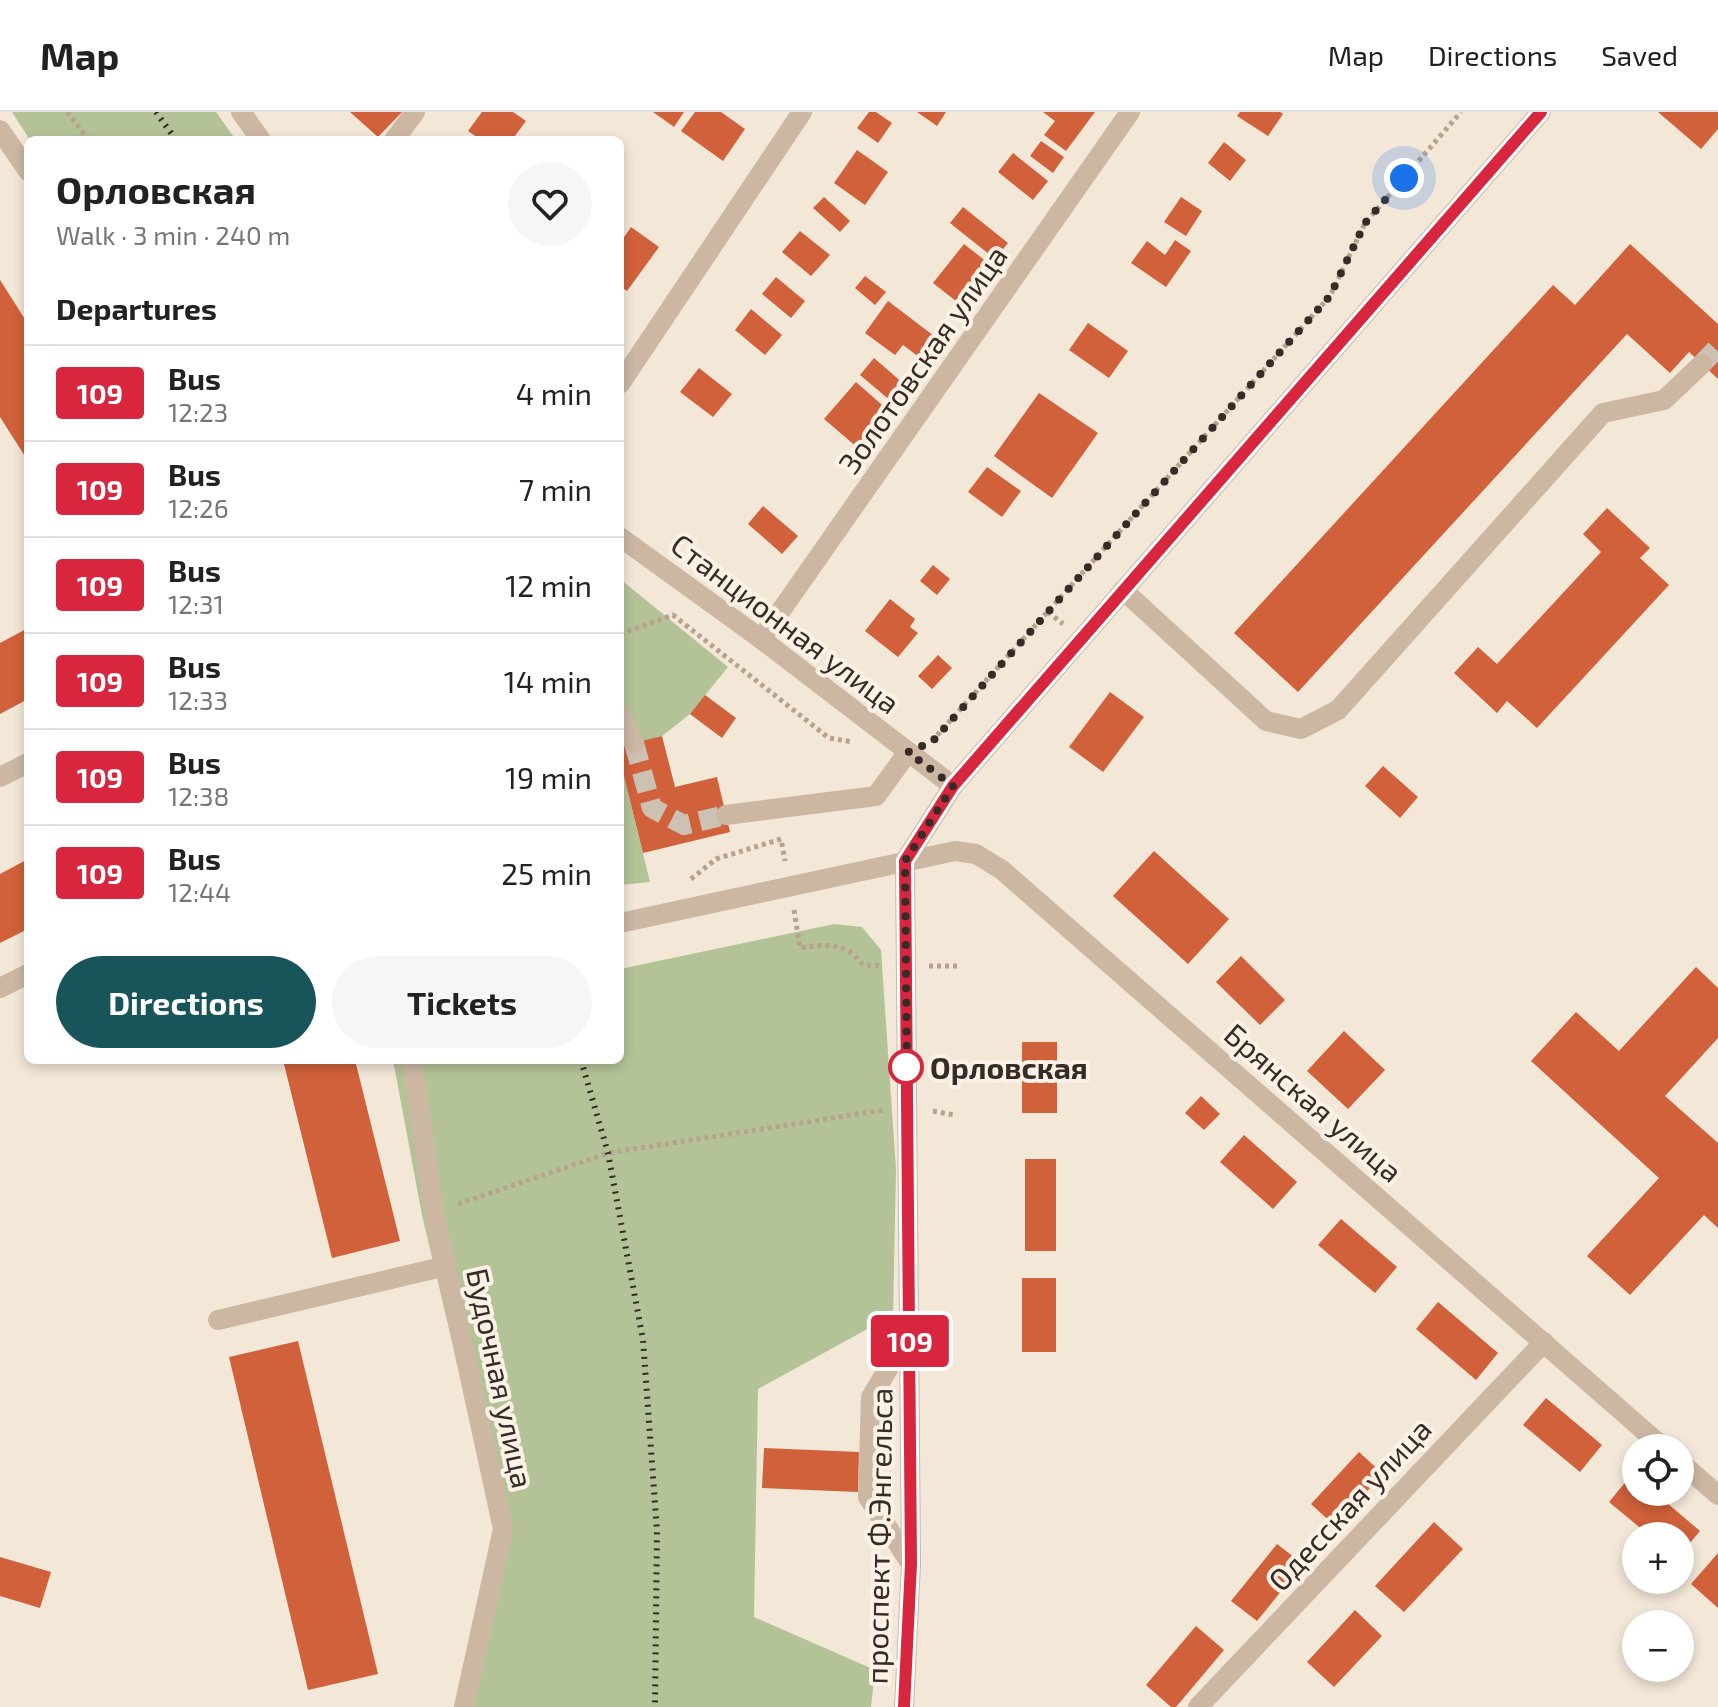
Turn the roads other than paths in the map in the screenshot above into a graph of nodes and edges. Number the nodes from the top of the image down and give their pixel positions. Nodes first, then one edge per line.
1 (241, 112) edge
2 (415, 112) edge
3 (802, 112) edge
4 (1130, 112) edge
5 (1541, 112) edge
6 (0, 130) edge
7 (258, 136) edge
8 (397, 136) edge
9 (24, 165) edge
10 (1702, 364) tunnel mouth
11 (624, 378) edge
12 (624, 540) edge
13 (1123, 590) junction
14 (761, 639) junction
15 (624, 722) edge
16 (634, 743) tunnel mouth
17 (908, 752) junction
18 (24, 765) edge
19 (0, 777) edge
20 (953, 786) junction
21 (726, 815) tunnel mouth
22 (905, 861) junction
23 (624, 922) edge
24 (24, 976) edge
25 (0, 988) edge
26 (413, 1064) edge
27 (446, 1266) junction
28 (218, 1320) dead end
29 (910, 1333) junction
30 (1544, 1342) junction
31 (1648, 1434) edge
32 (1694, 1474) edge
33 (1718, 1495) edge
34 (911, 1564) junction
35 (464, 1707) edge
36 (904, 1707) edge
37 (1198, 1707) edge

1 - 7 street
2 - 8 street
3 - 11 street
4 - 14 street, Золотовская улица
5 - 13 street
6 - 9 street
10 - 13 street
12 - 14 street, Станционная улица
13 - 20 street
14 - 17 street, Станционная улица
15 - 16 street
17 - 20 street, Станционная улица
17 - 21 street
18 - 19 street
20 - 22 street
22 - 23 street, Брянская улица
22 - 29 street, проспект Ф.Энгельса
22 - 30 street, Брянская улица
24 - 25 street
26 - 27 street, Будочная улица
27 - 28 street
27 - 35 street, Будочная улица
29 - 34 street, проспект Ф.Энгельса
29 - 34 street
30 - 31 street, Брянская улица
30 - 37 street, Одесская улица
32 - 33 street
34 - 36 street, проспект Ф.Энгельса

